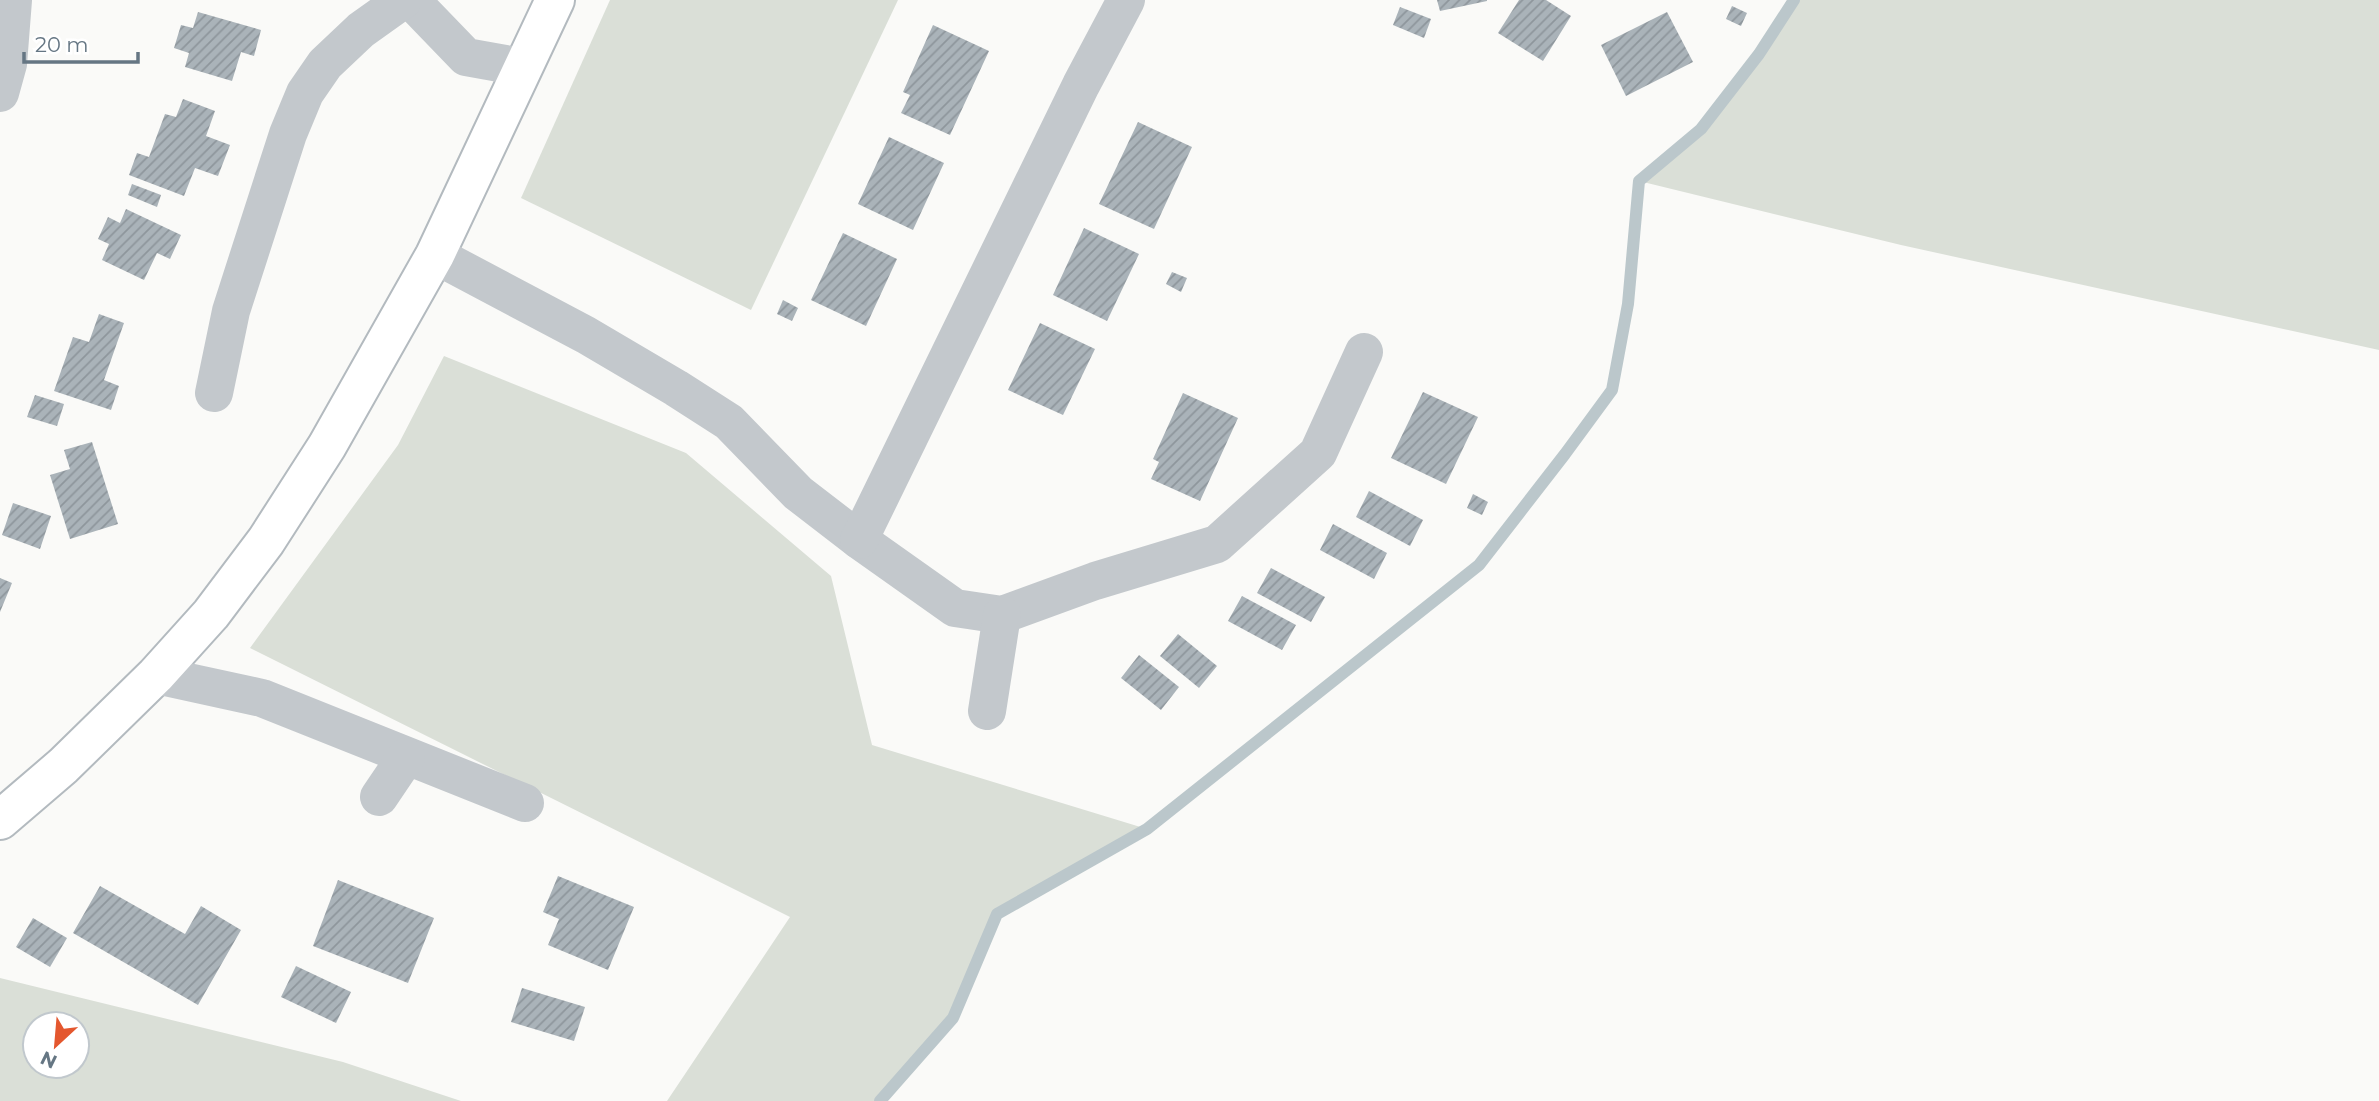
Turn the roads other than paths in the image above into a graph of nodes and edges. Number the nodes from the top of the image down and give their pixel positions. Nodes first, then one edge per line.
1 (13, 0) edge
2 (403, 0) edge
3 (411, 0) edge
4 (555, 0) edge
5 (1126, 0) edge
6 (522, 67) junction
7 (0, 93) edge
8 (435, 256) junction
9 (1364, 352) dead end
10 (214, 393) dead end
11 (859, 540) junction
12 (1002, 615) junction
13 (156, 675) junction
14 (987, 711) dead end
15 (406, 757) junction
16 (379, 797) dead end
17 (525, 803) dead end
18 (0, 820) edge

1 - 7 street
2 - 10 street
3 - 6 street
4 - 6 street
5 - 11 street
6 - 8 street
8 - 11 street
8 - 13 street
9 - 12 street
11 - 12 street
12 - 14 street
13 - 15 street
13 - 18 street
15 - 16 street
15 - 17 street

